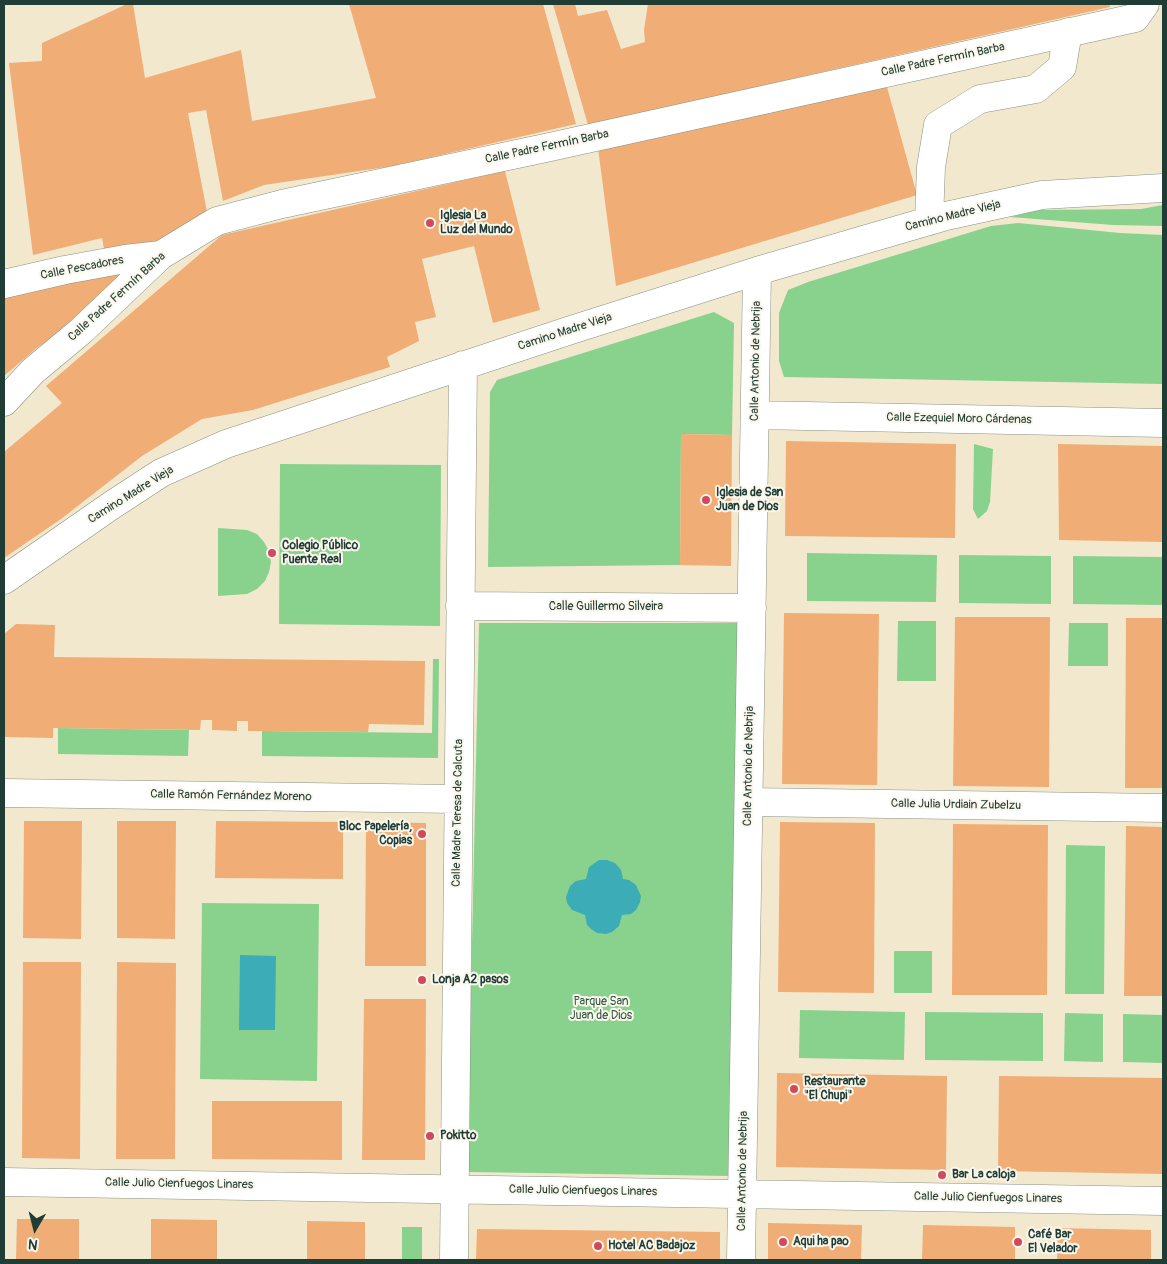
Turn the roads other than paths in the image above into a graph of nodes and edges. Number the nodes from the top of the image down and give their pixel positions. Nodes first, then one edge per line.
1 (1145, 4) edge
2 (1068, 32) junction
3 (1163, 188) edge
4 (929, 221) junction
5 (161, 255) junction
6 (757, 271) junction
7 (4, 284) edge
8 (463, 365) junction
9 (4, 402) edge
10 (755, 415) junction
11 (1163, 423) edge
12 (4, 580) edge
13 (460, 606) junction
14 (752, 608) junction
15 (4, 793) edge
16 (458, 799) junction
17 (749, 802) junction
18 (1163, 808) edge
19 (4, 1182) edge
20 (454, 1189) junction
21 (742, 1194) junction
22 (1163, 1201) edge
23 (454, 1260) edge
24 (741, 1260) edge

1 - 2 street, Calle Padre Fermín Barba
2 - 4 street
2 - 5 street, Calle Padre Fermín Barba
3 - 4 street, Camino Madre Vieja
4 - 6 street, Camino Madre Vieja
5 - 7 street, Calle Pescadores
5 - 9 street, Calle Padre Fermín Barba
6 - 8 street, Camino Madre Vieja
6 - 10 street, Calle Antonio de Nebrija
8 - 12 street, Camino Madre Vieja
8 - 13 street, Calle Madre Teresa de Calcuta
10 - 11 street, Calle Ezequiel Moro Cárdenas
10 - 14 street, Calle Antonio de Nebrija
13 - 14 street, Calle Guillermo Silveira
13 - 16 street, Calle Madre Teresa de Calcuta
14 - 17 street, Calle Antonio de Nebrija
15 - 16 street, Calle Ramón Fernández Moreno
16 - 20 street, Calle Madre Teresa de Calcuta
17 - 18 street, Calle Julia Urdiain Zubelzu
17 - 21 street, Calle Antonio de Nebrija
19 - 20 street, Calle Julio Cienfuegos Linares
20 - 21 street, Calle Julio Cienfuegos Linares
20 - 23 street, Calle Madre Teresa de Calcuta
21 - 22 street, Calle Julio Cienfuegos Linares
21 - 24 street, Calle Antonio de Nebrija

